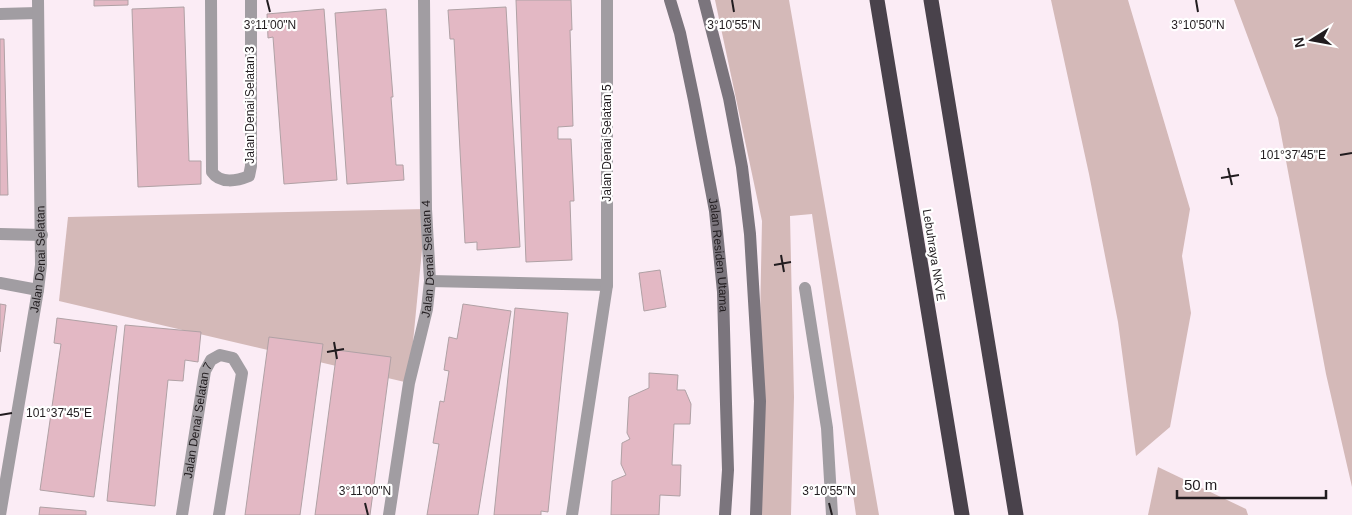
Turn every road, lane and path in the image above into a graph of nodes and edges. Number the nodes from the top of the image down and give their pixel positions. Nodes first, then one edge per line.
1 (211, 0) edge
2 (251, 0) edge
3 (424, 0) edge
4 (607, 0) edge
5 (670, 0) edge
6 (704, 0) edge
7 (877, 0) edge
8 (931, 0) edge
9 (38, 6) edge
10 (0, 14) edge
11 (0, 234) edge
12 (42, 234) junction
13 (430, 281) junction
14 (0, 283) edge
15 (607, 285) junction
16 (805, 288) dead end
17 (38, 290) junction
18 (0, 515) edge
19 (182, 515) edge
20 (220, 515) edge
21 (389, 515) edge
22 (572, 515) edge
23 (725, 515) edge
24 (756, 515) edge
25 (832, 515) edge
26 (962, 515) edge
27 (1016, 515) edge

1 - 2 street, Jalan Denai Selatan 3
3 - 13 street, Jalan Denai Selatan 4
4 - 15 street, Jalan Denai Selatan 5
5 - 23 street, Jalan Residen Utama
6 - 24 street
7 - 26 highway, Lebuhraya NKVE
8 - 27 highway
9 - 10 street
9 - 12 street, Jalan Denai Selatan
11 - 12 street
12 - 17 street, Jalan Denai Selatan
13 - 15 street
13 - 21 street, Jalan Denai Selatan 4
14 - 17 street
15 - 22 street, Jalan Denai Selatan 5
16 - 25 street
17 - 18 street, Jalan Denai Selatan
19 - 20 street, Jalan Denai Selatan 7

